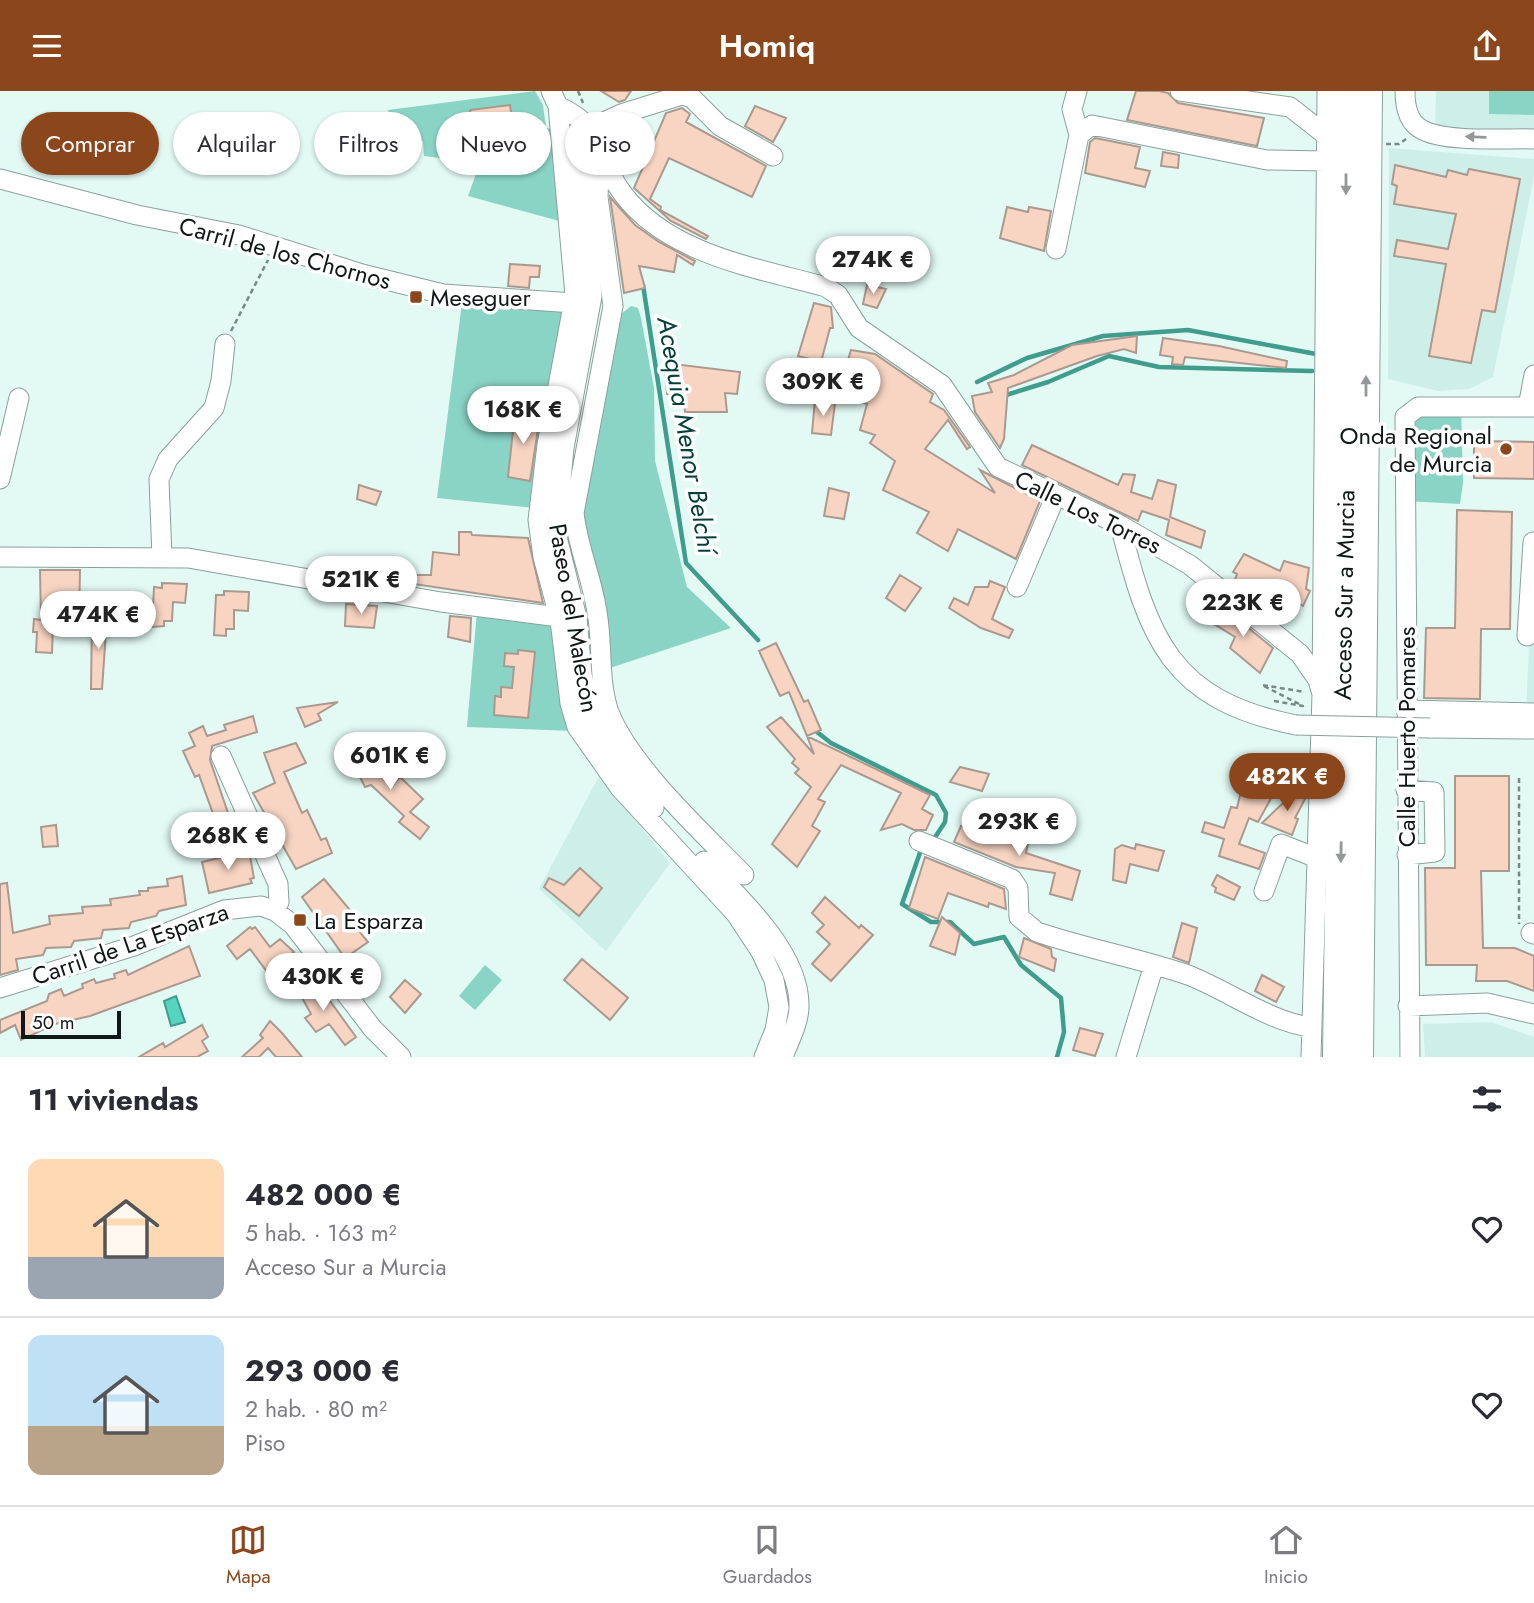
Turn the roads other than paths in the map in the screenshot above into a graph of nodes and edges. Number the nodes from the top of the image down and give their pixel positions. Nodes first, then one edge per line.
1 (1077, 91) edge
2 (1180, 91) edge
3 (1327, 91) edge
4 (1346, 91) edge
5 (1368, 91) edge
6 (1405, 91) edge
7 (556, 96) edge
8 (573, 112) edge
9 (627, 112) edge
10 (1079, 135) junction
11 (1327, 136) junction
12 (1534, 139) edge
13 (773, 156) dead end
14 (1327, 162) junction
15 (581, 175) edge
16 (597, 175) edge
17 (614, 175) edge
18 (0, 179) edge
19 (622, 194) junction
20 (598, 197) junction
21 (1056, 249) dead end
22 (574, 303) junction
23 (225, 344) road end
24 (1534, 375) edge
25 (19, 398) dead end
26 (1531, 407) edge
27 (0, 479) edge
28 (1056, 495) junction
29 (1120, 525) junction
30 (1533, 542) edge
31 (0, 557) edge
32 (162, 558) junction
33 (1017, 587) dead end
34 (559, 617) junction
35 (1527, 636) dead end
36 (1323, 637) junction
37 (1300, 654) junction
38 (1322, 694) junction
39 (1405, 710) junction
40 (1534, 713) edge
41 (1534, 729) edge
42 (221, 756) dead end
43 (1406, 790) junction
44 (919, 841) dead end
45 (1407, 855) junction
46 (1317, 858) junction
47 (744, 875) dead end
48 (1264, 891) dead end
49 (275, 911) junction
50 (1362, 944) junction
51 (1154, 965) junction
52 (0, 988) edge
53 (1408, 1006) junction
54 (1534, 1014) edge
55 (1311, 1027) junction
56 (401, 1057) edge
57 (764, 1057) edge
58 (783, 1057) edge
59 (1126, 1057) edge
60 (1311, 1057) edge
61 (1337, 1057) edge
62 (1359, 1057) edge
63 (1373, 1057) edge
64 (1410, 1057) edge

1 - 10 street
2 - 11 street
3 - 11 street
4 -> 61 highway, Acceso Sur a Murcia
50 -> 5 highway, Acceso Sur a Murcia
12 -> 6 street
7 - 8 street
7 - 22 street
9 - 13 street
10 - 14 street
10 - 21 street
11 - 14 street
14 - 36 street
15 - 58 street, Paseo del Malecón
16 - 20 street
17 - 19 street, Calle Los Torres
18 - 22 street, Carril de los Chornos
19 - 20 street
19 - 28 street, Calle Los Torres
20 - 47 street
22 - 34 street
23 - 32 street
24 - 26 street
25 - 27 street
26 - 39 street, Calle Huerto Pomares
28 - 29 street, Calle Los Torres
28 - 33 street
29 - 37 street, Calle Los Torres
29 - 41 street, bridge
30 - 35 street
31 - 32 street
32 - 34 street
34 - 57 street
36 - 37 street
36 - 38 street
37 - 38 street, Calle Los Torres
38 - 46 street
39 - 40 street
39 - 43 street, Calle Huerto Pomares
42 - 49 street
43 - 45 street, Calle Huerto Pomares
43 - 45 street
44 - 51 street
45 - 53 street, Calle Huerto Pomares
46 - 48 street
46 - 55 street
49 - 52 street, Carril de La Esparza
49 - 56 street
50 - 62 highway, Acceso Sur a Murcia
50 - 63 highway
51 - 55 street
51 - 59 street
53 - 54 street
53 - 64 street, Calle Huerto Pomares
55 - 60 street

